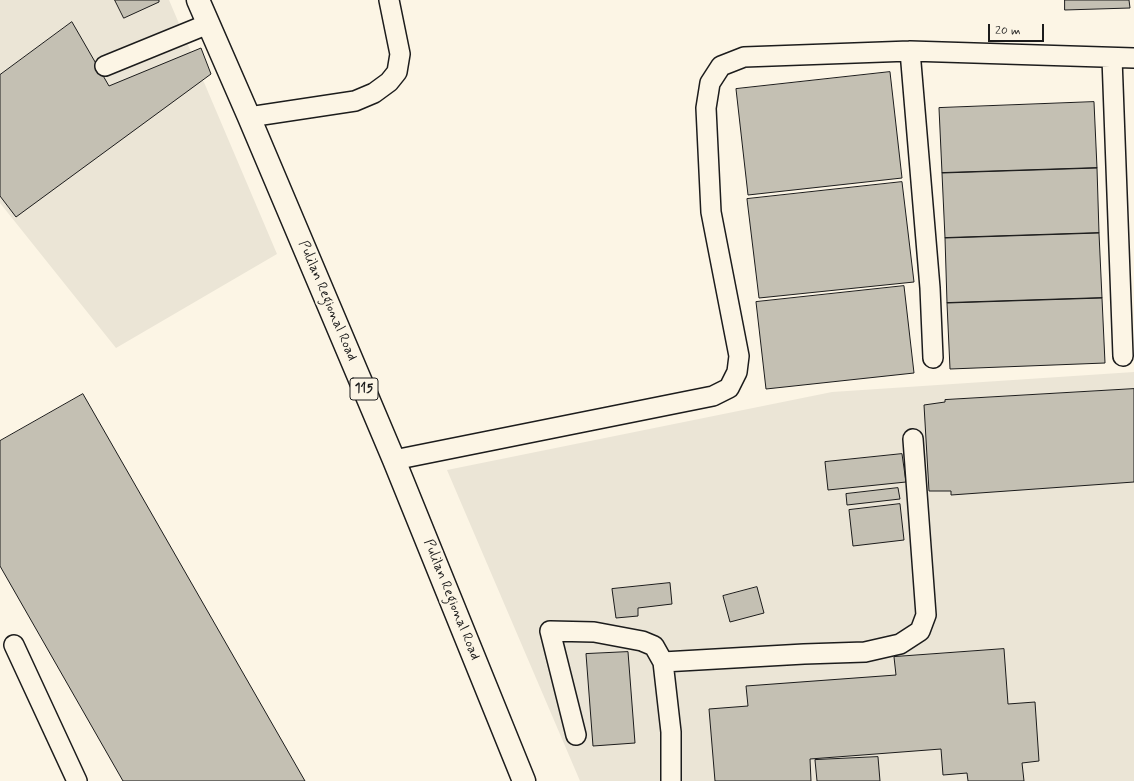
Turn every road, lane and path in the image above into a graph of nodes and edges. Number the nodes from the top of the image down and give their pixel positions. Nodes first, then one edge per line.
1 (198, 0) edge
2 (389, 0) edge
3 (208, 24) junction
4 (910, 51) junction
5 (1112, 58) junction
6 (1134, 58) edge
7 (105, 66) dead end
8 (249, 117) junction
9 (1123, 356) dead end
10 (933, 358) dead end
11 (913, 439) dead end
12 (394, 460) junction
13 (14, 645) dead end
14 (663, 662) junction
15 (576, 735) dead end
16 (77, 781) edge
17 (524, 781) edge
18 (671, 781) edge

1 - 3 main road, Pulilan Regional Road / 115
2 - 8 street
3 - 7 street
3 - 8 main road, Pulilan Regional Road / 115
4 - 5 street
4 - 10 street
4 - 12 street
5 - 6 street
5 - 9 street
8 - 12 main road, Pulilan Regional Road / 115
11 - 14 street
12 - 17 main road, Pulilan Regional Road / 115
13 - 16 street
14 - 15 street
14 - 18 street

